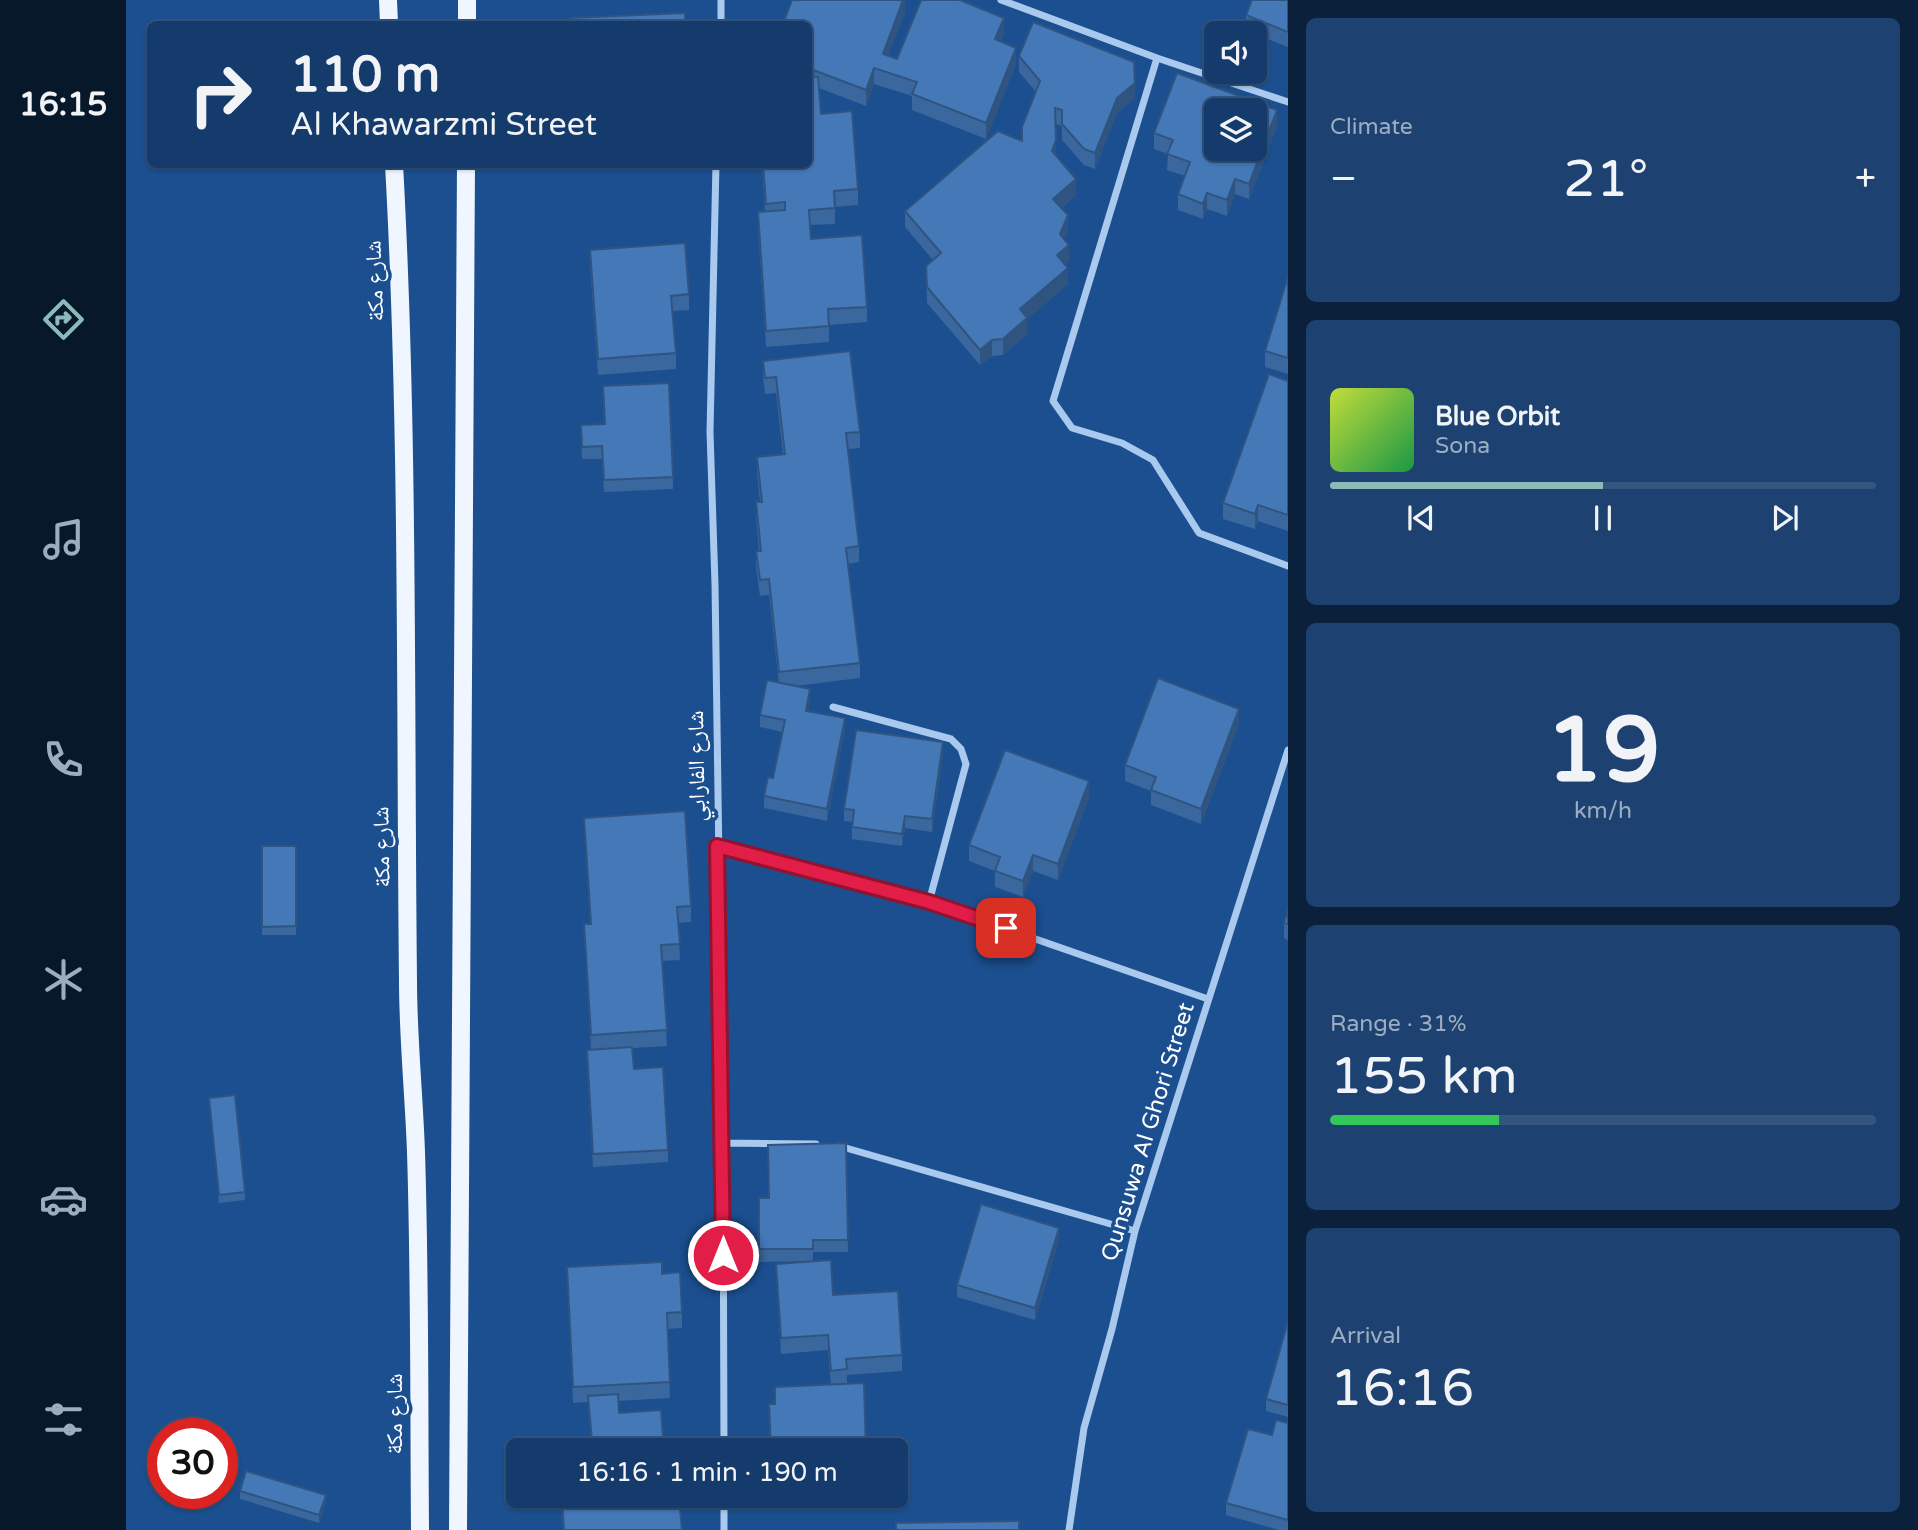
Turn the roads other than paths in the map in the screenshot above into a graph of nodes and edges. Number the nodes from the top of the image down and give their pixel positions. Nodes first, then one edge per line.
1 (388, 0) edge
2 (467, 0) edge
3 (721, 0) edge
4 (1001, 0) edge
5 (388, 21) edge
6 (467, 21) edge
7 (720, 21) edge
8 (1157, 58) junction
9 (1288, 102) edge
10 (394, 168) edge
11 (466, 168) edge
12 (716, 168) edge
13 (1288, 566) edge
14 (833, 707) dead end
15 (1288, 750) edge
16 (717, 846) junction
17 (929, 902) junction
18 (1208, 999) junction
19 (723, 1143) junction
20 (1135, 1231) junction
21 (724, 1438) edge
22 (724, 1508) edge
23 (420, 1530) edge
24 (458, 1530) edge
25 (724, 1530) edge
26 (1069, 1530) edge

1 - 5 main road
2 - 6 main road
3 - 7 street
4 - 8 street
8 - 9 street
8 - 13 street
10 - 23 main road, شارع مكة
11 - 24 main road
12 - 16 street, شارع الفارابي
14 - 17 street
15 - 18 street, Qunsuwa Al Ghori Street
16 - 17 street
16 - 19 street, شارع الفارابي
17 - 18 street
18 - 20 street, Qunsuwa Al Ghori Street
19 - 20 street
19 - 21 street, شارع الفارابي
20 - 26 street, Qunsuwa Al Ghori Street
22 - 25 street

